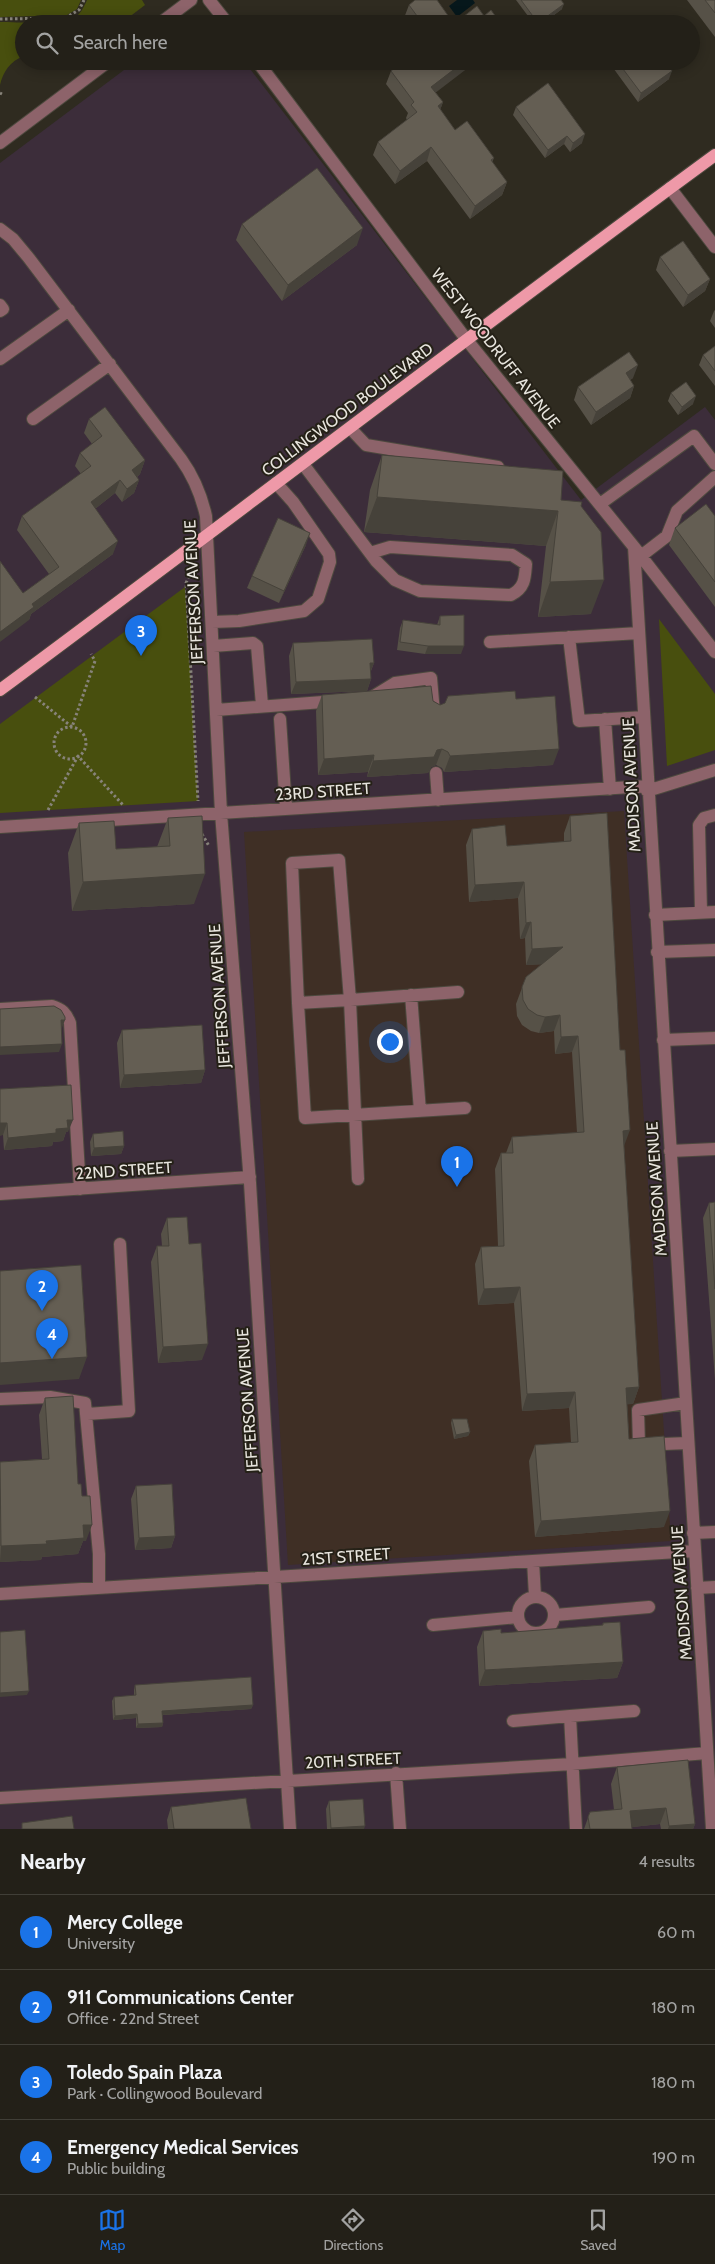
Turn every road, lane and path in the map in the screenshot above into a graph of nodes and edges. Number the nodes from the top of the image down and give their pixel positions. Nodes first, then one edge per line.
1 (84, 0) edge
2 (191, 0) edge
3 (209, 0) edge
4 (70, 15) edge
5 (171, 15) edge
6 (221, 15) edge
7 (0, 18) edge
8 (15, 18) edge
9 (97, 70) edge
10 (264, 70) edge
11 (0, 144) edge
12 (715, 155) edge
13 (670, 188) junction
14 (0, 228) edge
15 (715, 247) edge
16 (0, 305) edge
17 (69, 310) junction
18 (0, 311) edge
19 (466, 339) junction
20 (0, 359) edge
21 (110, 364) junction
22 (33, 419) dead end
23 (350, 428) junction
24 (303, 464) junction
25 (715, 464) edge
26 (512, 469) edge
27 (715, 477) edge
28 (276, 484) junction
29 (600, 504) junction
30 (207, 536) junction
31 (638, 551) junction
32 (370, 553) junction
33 (186, 583) dead end
34 (212, 622) junction
35 (639, 633) junction
36 (570, 637) junction
37 (490, 642) dead end
38 (213, 646) junction
39 (715, 652) edge
40 (91, 654) dead end
41 (0, 690) edge
42 (35, 697) dead end
43 (262, 705) junction
44 (216, 710) junction
45 (434, 713) edge
46 (644, 717) junction
47 (280, 719) dead end
48 (605, 719) junction
49 (72, 727) junction
50 (78, 756) junction
51 (715, 770) edge
52 (436, 773) edge
53 (610, 789) junction
54 (647, 789) junction
55 (438, 800) junction
56 (198, 804) dead end
57 (127, 809) dead end
58 (286, 809) junction
59 (222, 813) junction
60 (45, 815) dead end
61 (715, 815) edge
62 (0, 827) edge
63 (701, 912) junction
64 (715, 912) edge
65 (655, 915) junction
66 (715, 950) edge
67 (658, 952) junction
68 (458, 992) dead end
69 (411, 995) junction
70 (350, 1000) junction
71 (298, 1003) junction
72 (0, 1009) edge
73 (715, 1038) edge
74 (663, 1040) junction
75 (465, 1108) dead end
76 (420, 1111) junction
77 (356, 1115) junction
78 (715, 1149) edge
79 (670, 1151) junction
80 (250, 1177) junction
81 (358, 1178) dead end
82 (80, 1189) junction
83 (0, 1194) edge
84 (120, 1244) dead end
85 (0, 1400) edge
86 (686, 1403) junction
87 (86, 1414) junction
88 (688, 1443) junction
89 (715, 1532) edge
90 (693, 1533) junction
91 (694, 1551) junction
92 (533, 1561) junction
93 (274, 1577) junction
94 (715, 1587) edge
95 (99, 1588) junction
96 (697, 1588) junction
97 (0, 1594) edge
98 (535, 1596) junction
99 (649, 1607) dead end
100 (555, 1615) junction
101 (518, 1617) junction
102 (433, 1624) dead end
103 (634, 1711) dead end
104 (570, 1716) junction
105 (513, 1720) dead end
106 (707, 1753) junction
107 (572, 1764) junction
108 (396, 1774) junction
109 (288, 1780) junction
110 (0, 1798) edge
111 (290, 1829) edge
112 (400, 1829) edge
113 (576, 1829) edge
114 (712, 1829) edge

1 - 4 path
2 - 5 street
3 - 6 street
7 - 8 path
9 - 11 street
10 - 19 street, WEST WOODRUFF AVENUE
12 - 13 main road, COLLINGWOOD BOULEVARD
13 - 15 street
13 - 19 main road, COLLINGWOOD BOULEVARD
14 - 17 street, JEFFERSON AVENUE
16 - 18 street
17 - 20 street
17 - 21 street, JEFFERSON AVENUE
19 - 23 main road, COLLINGWOOD BOULEVARD
19 - 29 street, WEST WOODRUFF AVENUE
21 - 22 street
21 - 30 street, JEFFERSON AVENUE
23 - 24 main road, COLLINGWOOD BOULEVARD
23 - 26 street
24 - 28 main road, COLLINGWOOD BOULEVARD
24 - 32 street
25 - 29 street
27 - 31 street
28 - 30 main road, COLLINGWOOD BOULEVARD
28 - 34 street
29 - 31 street, WEST WOODRUFF AVENUE
30 - 34 street, JEFFERSON AVENUE
30 - 41 main road, COLLINGWOOD BOULEVARD
31 - 35 street, MADISON AVENUE
31 - 39 street, WEST WOODRUFF AVENUE
32 - 32 street
33 - 56 path
34 - 38 street, JEFFERSON AVENUE
35 - 36 street
35 - 46 street, MADISON AVENUE
36 - 37 street
36 - 48 street
38 - 43 street
38 - 44 street, JEFFERSON AVENUE
40 - 49 path
42 - 49 path
43 - 44 street
43 - 45 street
44 - 59 street, JEFFERSON AVENUE
46 - 48 street
46 - 54 street, MADISON AVENUE
47 - 58 street
48 - 53 street
49 - 50 path
49 - 50 path
50 - 57 path
50 - 60 path
51 - 54 street, 23RD STREET
52 - 55 street
53 - 54 street, 23RD STREET
53 - 55 street, 23RD STREET
54 - 65 street, MADISON AVENUE
55 - 58 street, 23RD STREET
58 - 59 street, 23RD STREET
59 - 62 street, 23RD STREET
59 - 80 street, JEFFERSON AVENUE
61 - 63 street
63 - 64 street
63 - 65 street
65 - 67 street, MADISON AVENUE
66 - 67 street
67 - 74 street, MADISON AVENUE
68 - 69 street
69 - 70 street
69 - 76 street
70 - 71 street
70 - 71 street
70 - 77 street
71 - 77 street
72 - 82 street
73 - 74 street
74 - 79 street, MADISON AVENUE
75 - 76 street
76 - 77 street
77 - 81 street
78 - 79 street
79 - 86 street, MADISON AVENUE
80 - 82 street, 22ND STREET
80 - 93 street, JEFFERSON AVENUE
82 - 83 street, 22ND STREET
84 - 87 street
85 - 87 street
86 - 88 street, MADISON AVENUE
86 - 88 street
87 - 95 street
88 - 90 street, MADISON AVENUE
89 - 90 street
90 - 91 street, MADISON AVENUE
91 - 92 street, 21ST STREET
91 - 96 street, MADISON AVENUE
92 - 93 street, 21ST STREET
92 - 98 street
93 - 95 street, 21ST STREET
93 - 109 street, JEFFERSON AVENUE
94 - 96 street
95 - 97 street, 21ST STREET
96 - 106 street, MADISON AVENUE
98 - 100 street
98 - 101 street
99 - 100 street
100 - 101 street
101 - 102 street
103 - 104 street
104 - 105 street
104 - 107 street
106 - 107 street, 20TH STREET
106 - 114 street, MADISON AVENUE
107 - 108 street, 20TH STREET
107 - 113 street
108 - 109 street, 20TH STREET
108 - 112 street
109 - 110 street, 20TH STREET
109 - 111 street, JEFFERSON AVENUE

